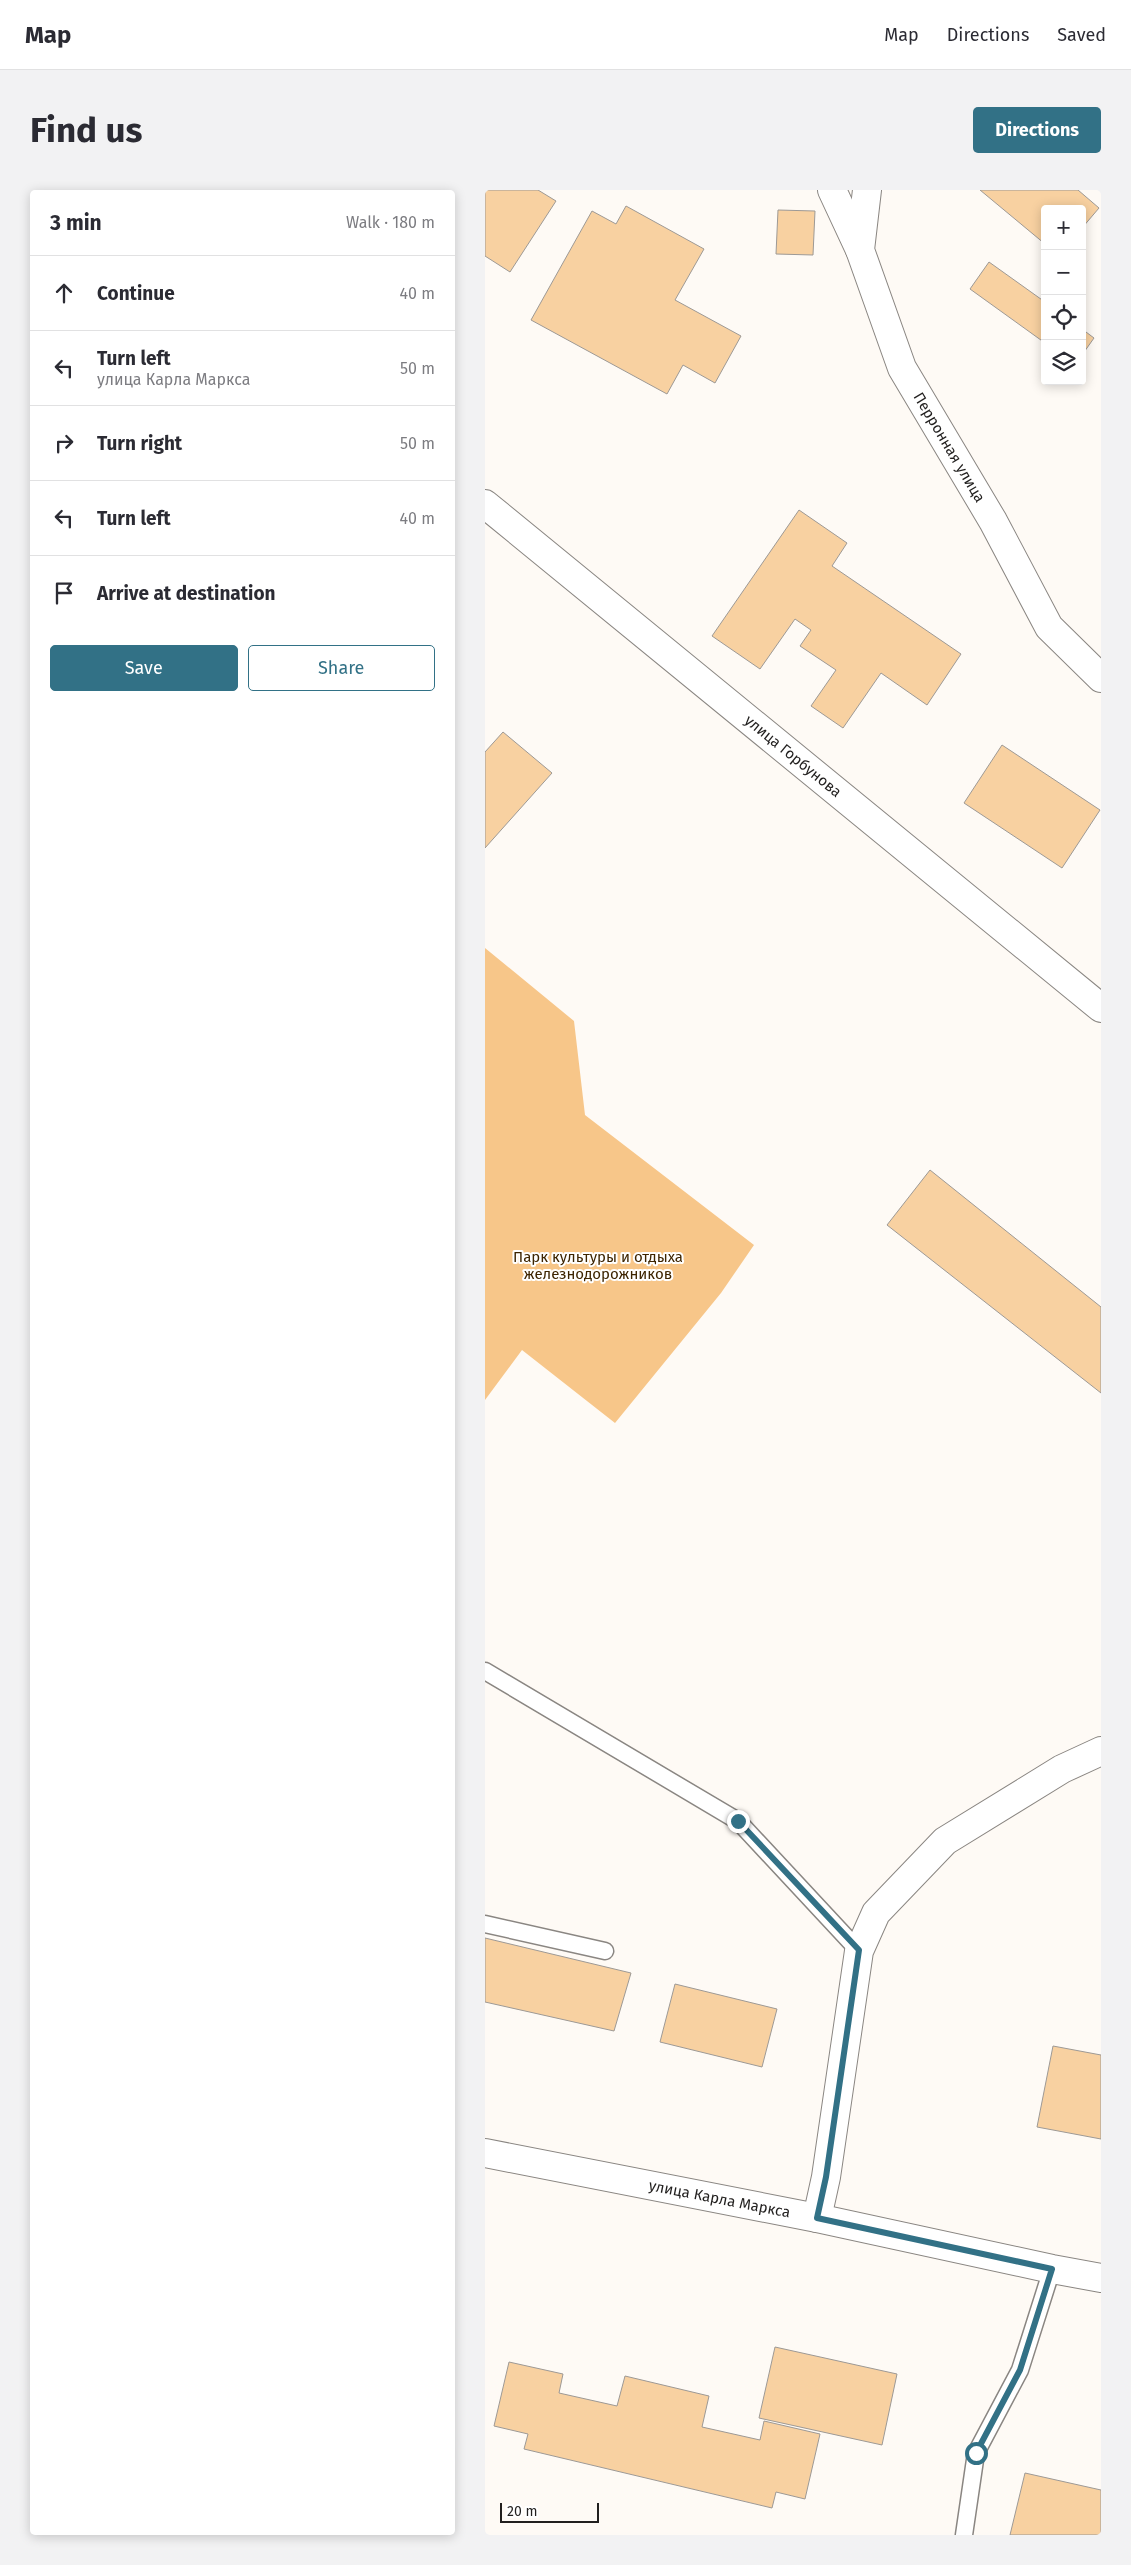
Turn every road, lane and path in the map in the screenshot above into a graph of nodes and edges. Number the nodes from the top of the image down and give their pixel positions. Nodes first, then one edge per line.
1 (832, 190) edge
2 (867, 190) edge
3 (860, 250) junction
4 (485, 504) edge
5 (1101, 678) edge
6 (1101, 1008) edge
7 (485, 1671) edge
8 (1101, 1752) edge
9 (485, 1924) edge
10 (859, 1950) junction
11 (605, 1951) dead end
12 (485, 2153) edge
13 (817, 2218) junction
14 (1052, 2269) junction
15 (1101, 2278) edge
16 (964, 2535) edge

1 - 3 street
2 - 3 street, Перронная улица
3 - 5 street, Перронная улица
4 - 6 street, улица Горбунова
7 - 10 lane
8 - 10 street
9 - 11 lane
10 - 13 street
12 - 13 street, улица Карла Маркса
13 - 14 street, улица Карла Маркса
14 - 15 street, улица Карла Маркса
14 - 16 lane

